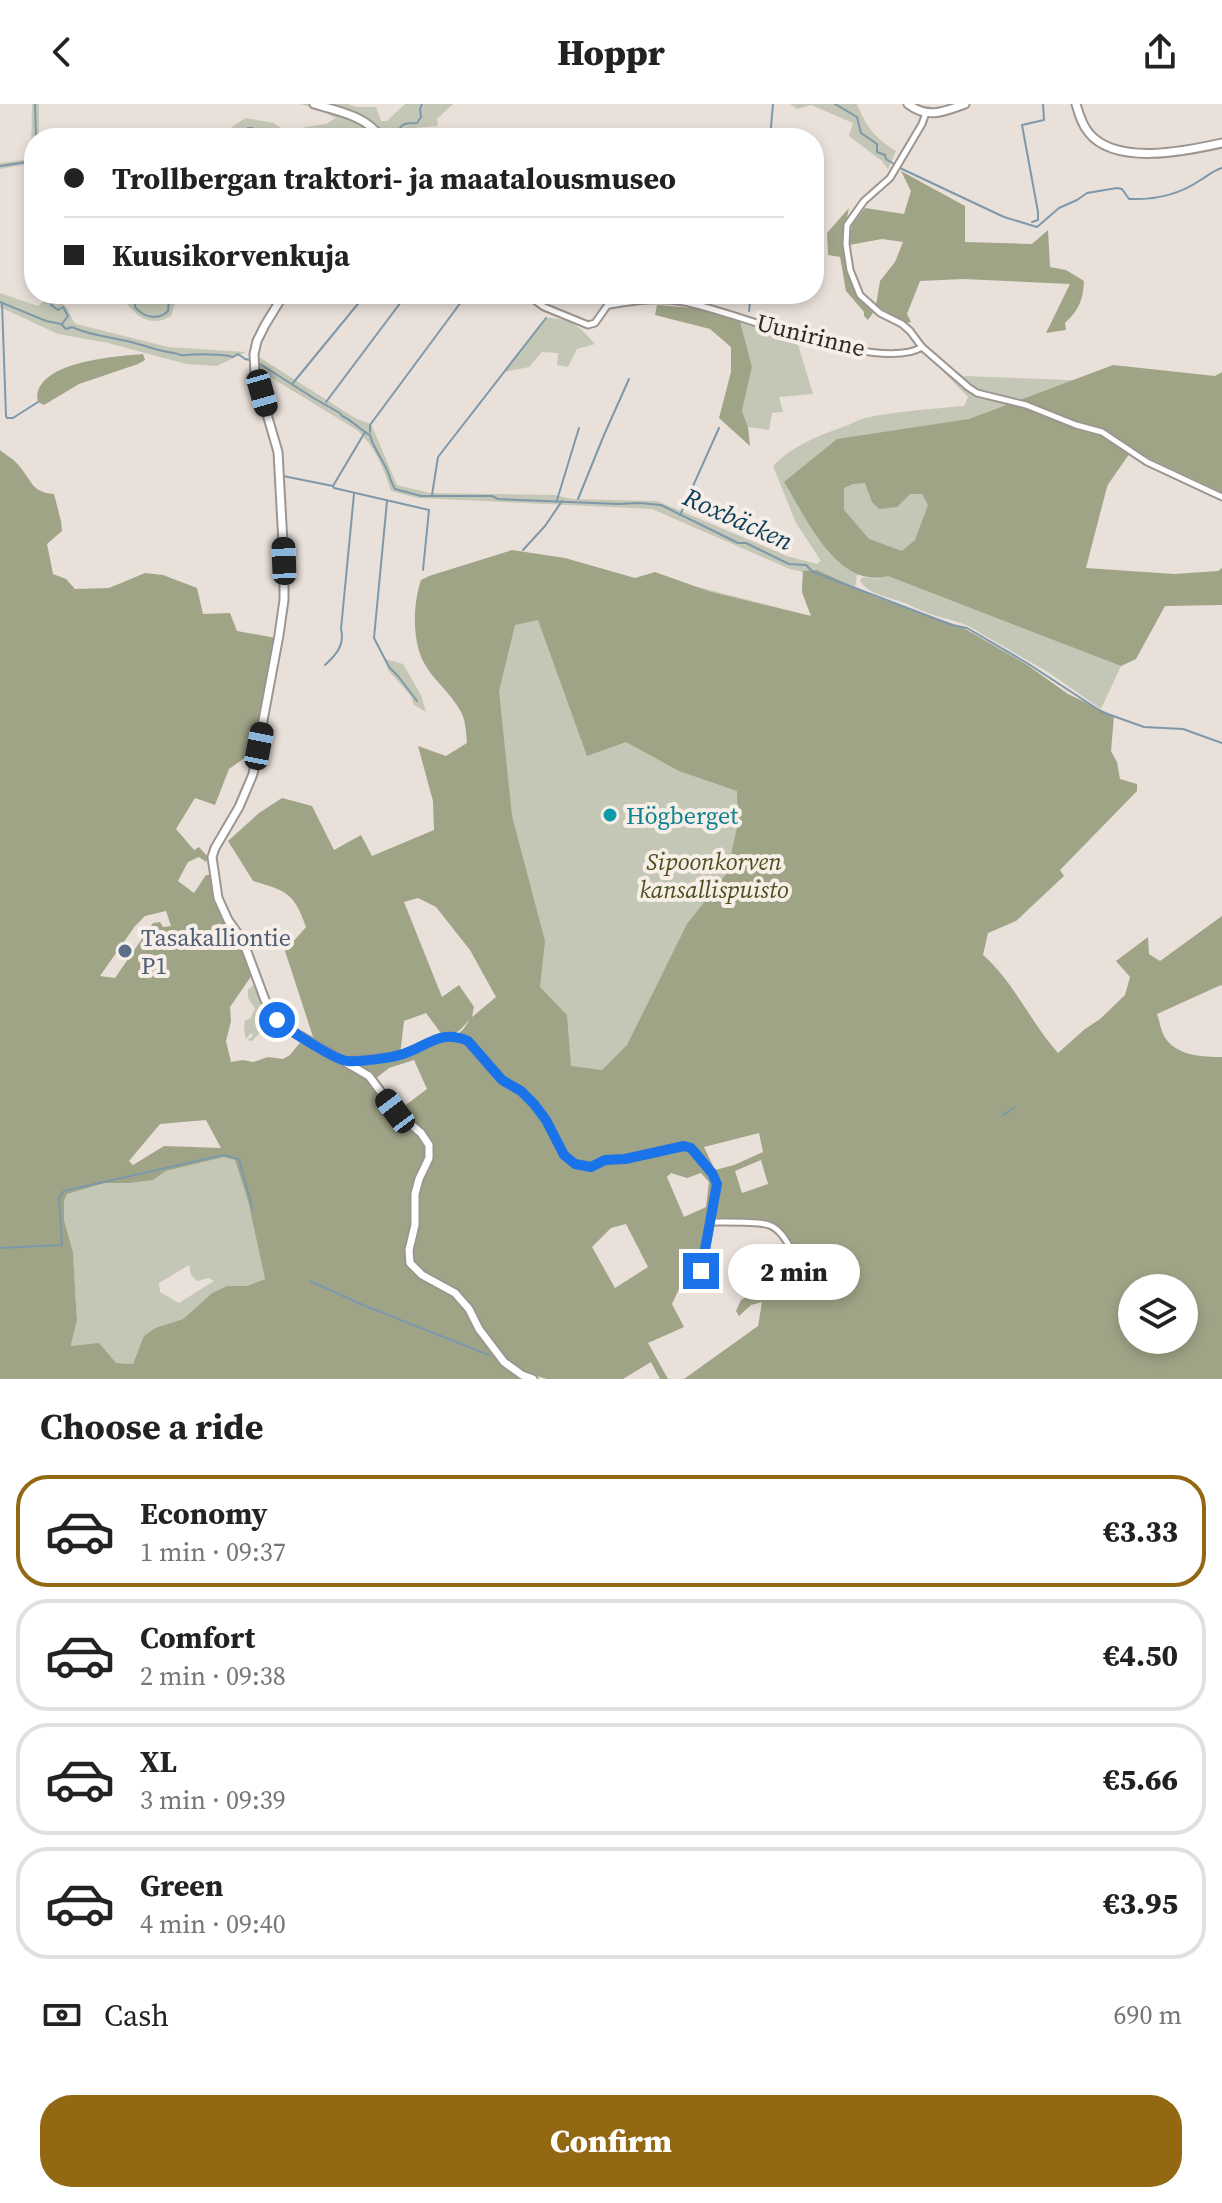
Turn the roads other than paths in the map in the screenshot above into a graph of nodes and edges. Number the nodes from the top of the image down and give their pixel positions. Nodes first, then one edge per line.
1 (314, 104) edge
2 (908, 104) edge
3 (965, 104) edge
4 (1076, 104) edge
5 (944, 108) edge
6 (926, 113) junction
7 (374, 128) edge
8 (1222, 143) edge
9 (278, 304) edge
10 (540, 304) edge
11 (616, 304) edge
12 (694, 304) edge
13 (922, 347) junction
14 (1222, 497) edge
15 (345, 1061) junction
16 (710, 1222) junction
17 (701, 1276) dead end
18 (804, 1292) dead end
19 (533, 1379) edge

1 - 7 street
2 - 6 street
3 - 5 street
4 - 8 street
5 - 6 street
6 - 13 street
9 - 15 street
10 - 11 street, Uunirinne
12 - 13 street, Uunirinne
13 - 14 street
15 - 16 street
15 - 19 street
16 - 17 street
16 - 18 street

